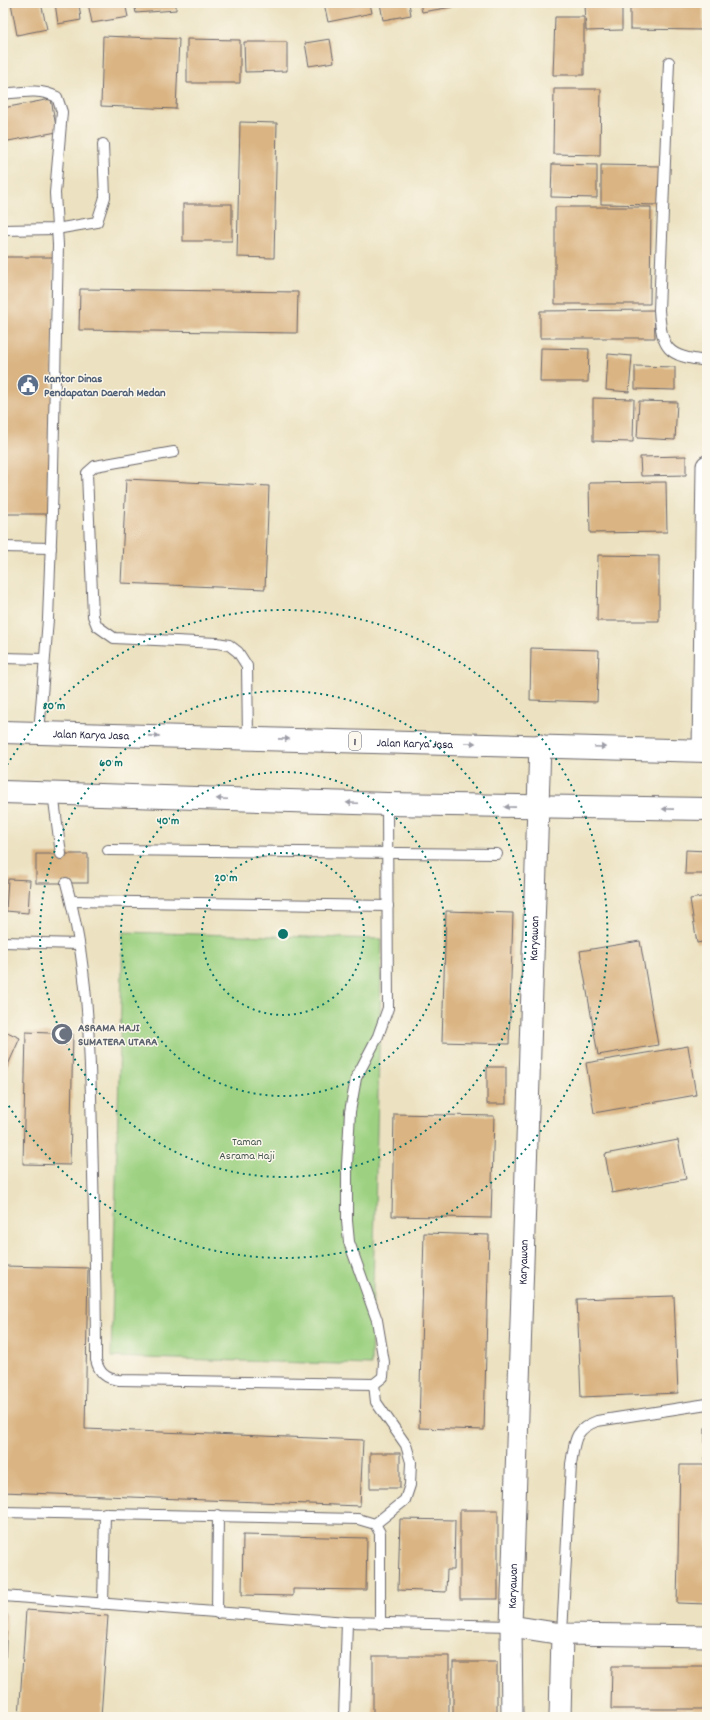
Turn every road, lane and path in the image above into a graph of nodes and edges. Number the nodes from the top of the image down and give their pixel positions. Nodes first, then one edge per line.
1 (669, 62) dead end
2 (3, 94) edge
3 (103, 144) dead end
4 (56, 229) junction
5 (3, 230) edge
6 (707, 362) edge
7 (174, 452) dead end
8 (707, 466) edge
9 (3, 547) edge
10 (51, 548) junction
11 (3, 658) edge
12 (44, 659) junction
13 (3, 732) edge
14 (38, 733) junction
15 (248, 738) junction
16 (540, 745) junction
17 (705, 751) edge
18 (3, 792) edge
19 (53, 793) junction
20 (387, 804) junction
21 (540, 808) junction
22 (707, 809) edge
23 (108, 850) dead end
24 (387, 853) junction
25 (61, 854) dead end
26 (497, 854) dead end
27 (66, 883) dead end
28 (71, 901) junction
29 (388, 906) junction
30 (3, 942) edge
31 (79, 944) junction
32 (374, 1384) junction
33 (707, 1404) edge
34 (3, 1512) edge
35 (105, 1513) junction
36 (218, 1515) junction
37 (375, 1524) junction
38 (3, 1596) edge
39 (103, 1604) junction
40 (217, 1613) junction
41 (347, 1622) junction
42 (380, 1624) junction
43 (511, 1626) junction
44 (562, 1634) junction
45 (707, 1636) edge
46 (344, 1717) edge
47 (512, 1717) edge
48 (560, 1717) edge

1 - 6 lane
2 - 4 lane
3 - 4 lane
4 - 5 lane
4 - 10 lane
7 - 15 lane
8 - 17 street
9 - 10 lane
10 - 12 lane
11 - 12 lane
12 - 14 lane
13 - 14 highway, Jalan Karya Jasa / 1
14 -> 15 highway, Jalan Karya Jasa / 1
15 -> 16 highway, Jalan Karya Jasa / 1
16 -> 17 highway, Jalan Karya Jasa / 1
16 - 21 street, Karyawan
18 - 19 highway
20 -> 19 highway
19 - 25 lane
21 -> 20 highway
20 - 24 lane
22 -> 21 highway
21 - 43 street, Karyawan
23 - 24 lane
24 - 26 lane
24 - 29 lane
27 - 28 lane
28 - 29 lane
28 - 31 lane
29 - 32 lane
30 - 31 lane
31 - 32 lane
32 - 37 lane
33 - 44 lane
34 - 35 lane
35 - 36 lane
35 - 39 lane
36 - 37 lane
36 - 40 lane
37 - 42 lane
38 - 39 lane
39 - 40 lane
40 - 41 lane
41 - 42 lane
41 - 46 lane
42 - 43 lane
43 - 44 street
43 - 47 street, Karyawan
44 - 45 street
44 - 48 street

